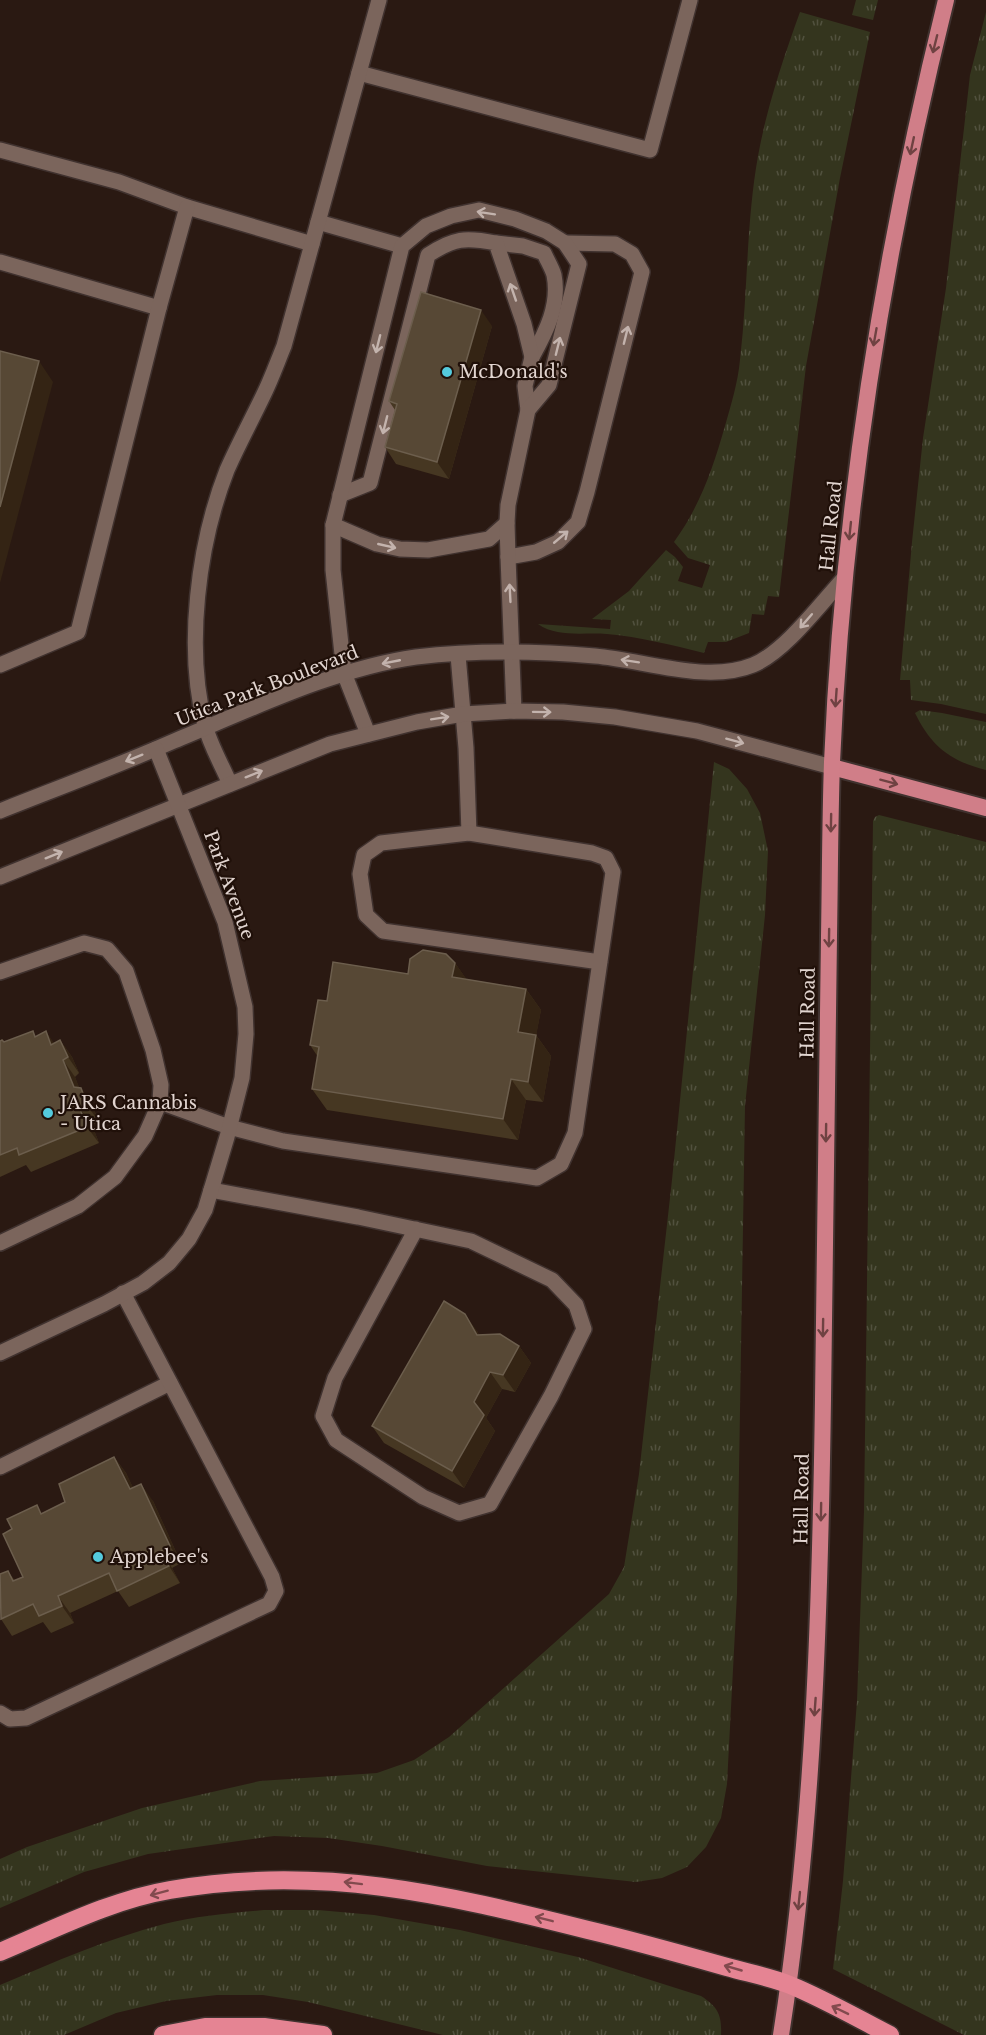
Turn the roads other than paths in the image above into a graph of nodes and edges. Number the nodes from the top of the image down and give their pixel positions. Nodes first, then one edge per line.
1 (380, 0) edge
2 (690, 0) edge
3 (946, 0) edge
4 (360, 73) junction
5 (0, 150) edge
6 (187, 207) junction
7 (318, 222) junction
8 (496, 243) junction
9 (565, 243) junction
10 (312, 244) junction
11 (402, 246) junction
12 (0, 262) edge
13 (159, 308) junction
14 (532, 357) junction
15 (528, 410) junction
16 (340, 495) junction
17 (507, 523) junction
18 (333, 525) junction
19 (508, 557) junction
20 (845, 577) junction
21 (512, 652) junction
22 (458, 655) junction
23 (0, 665) edge
24 (344, 674) junction
25 (514, 711) junction
26 (463, 714) junction
27 (206, 728) junction
28 (368, 734) junction
29 (156, 749) junction
30 (832, 767) junction
31 (230, 784) junction
32 (178, 804) junction
33 (986, 808) edge
34 (0, 811) edge
35 (469, 833) junction
36 (0, 877) edge
37 (600, 962) junction
38 (0, 972) edge
39 (160, 1102) junction
40 (229, 1127) junction
41 (210, 1190) junction
42 (417, 1229) junction
43 (0, 1243) edge
44 (123, 1293) junction
45 (0, 1353) edge
46 (170, 1383) junction
47 (0, 1467) edge
48 (0, 1713) edge
49 (0, 1952) edge
50 (789, 1984) junction
51 (163, 2035) edge
52 (323, 2035) edge
53 (781, 2035) edge
54 (890, 2035) edge

1 - 4 street
2 - 4 street
3 -> 20 highway, Hall Road
4 - 7 street
5 - 6 street
6 - 10 street
6 - 13 street
7 - 10 street
7 - 11 street
14 -> 8 street
8 - 14 street
8 -> 16 street
9 -> 11 street
15 -> 9 street
19 -> 9 street
10 - 27 street
11 -> 16 street
12 - 13 street
13 - 23 street
14 - 15 street
15 - 17 street
16 - 18 street
18 -> 17 street
17 - 19 street
18 - 24 street
21 -> 19 street
20 -> 21 street, Utica Park Boulevard
20 -> 30 highway, Hall Road
21 - 22 street, Utica Park Boulevard
21 - 25 street
22 -> 24 street, Utica Park Boulevard
22 - 26 street
24 - 27 street, Utica Park Boulevard
24 - 28 street
25 - 26 street
25 -> 30 street
28 -> 26 street
26 - 35 street
27 - 29 street, Utica Park Boulevard
27 - 31 street
31 -> 28 street
29 - 32 street, Park Avenue
29 -> 34 street, Utica Park Boulevard
30 -> 33 highway
30 -> 50 highway, Hall Road
31 - 32 street
36 -> 32 street
32 - 40 street, Park Avenue
35 - 37 street
35 - 37 street
37 - 40 street
38 - 39 street
39 - 40 street
39 - 43 street
40 - 41 street, Park Avenue
41 - 42 street
41 - 44 street, Park Avenue
42 - 42 street
44 - 45 street, Park Avenue
44 - 46 street
46 - 47 street
46 - 48 street
50 -> 49 highway
50 - 53 highway, Hall Road
54 -> 50 highway
51 - 52 highway

